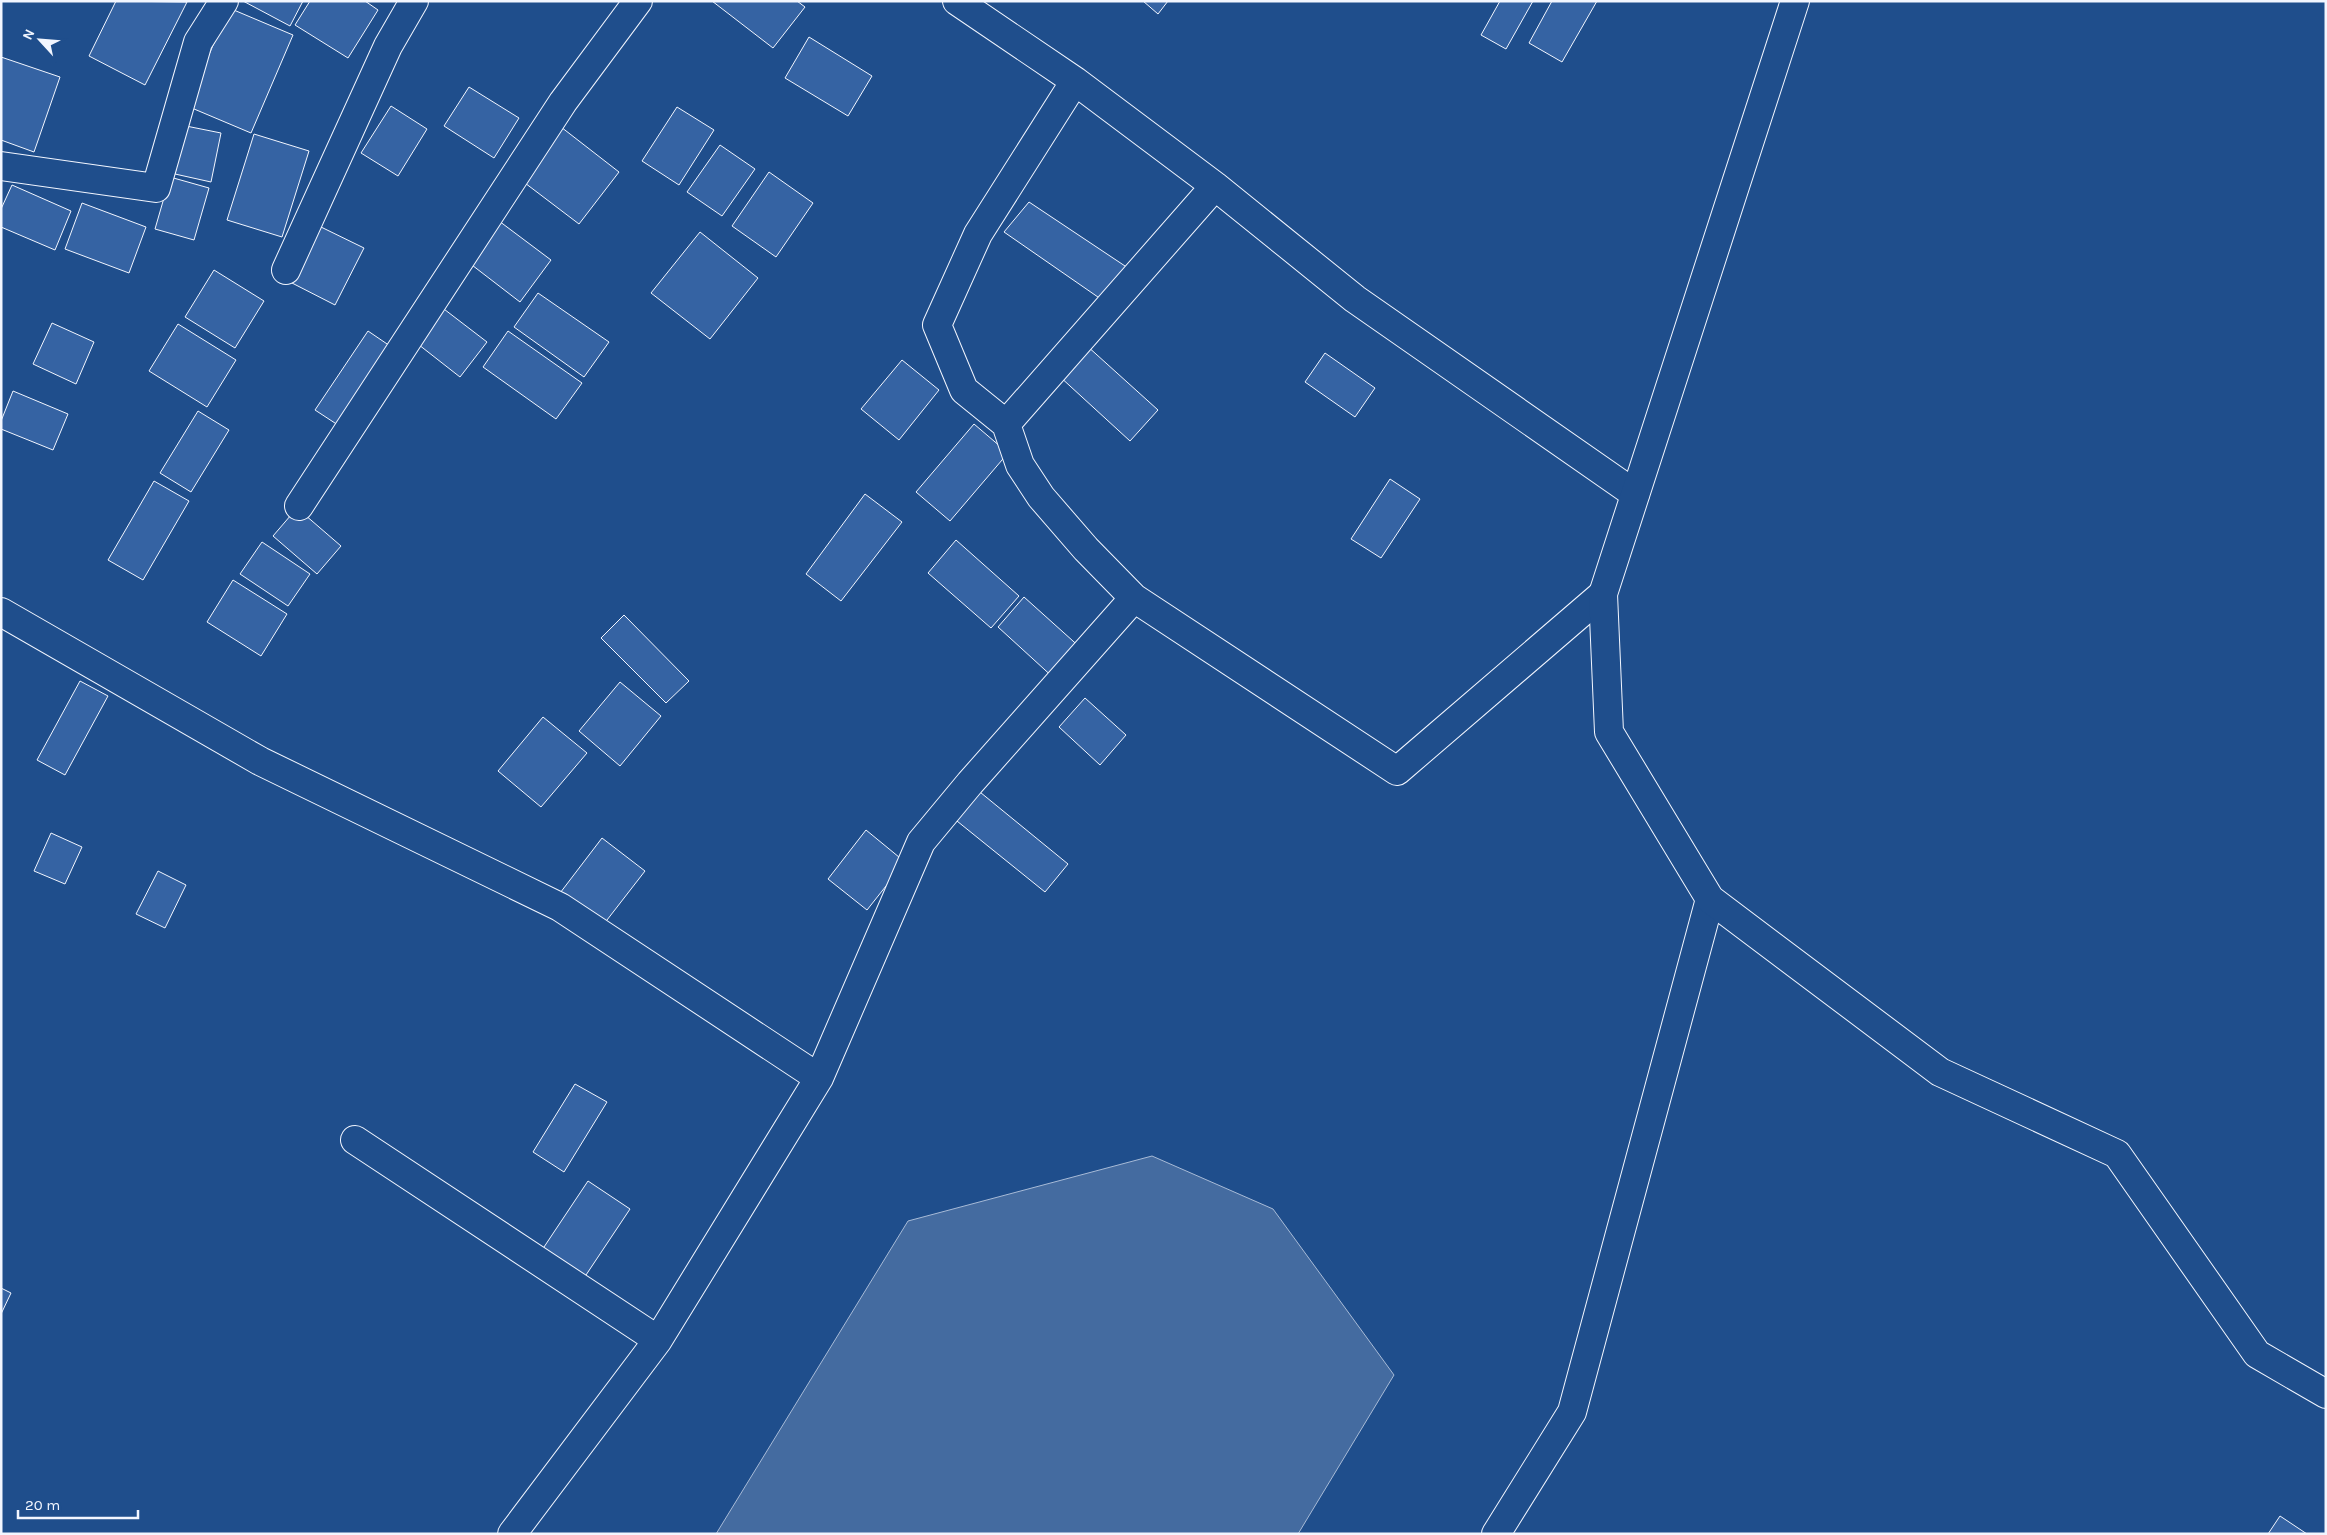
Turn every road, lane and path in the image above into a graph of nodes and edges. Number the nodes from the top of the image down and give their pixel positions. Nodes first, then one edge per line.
1 (224, 1) edge
2 (414, 1) edge
3 (638, 1) edge
4 (957, 1) edge
5 (1795, 1) edge
6 (1075, 81) junction
7 (1, 166) edge
8 (1215, 186) junction
9 (286, 270) dead end
10 (1006, 424) junction
11 (1635, 494) junction
12 (299, 506) dead end
13 (1603, 594) junction
14 (1134, 598) junction
15 (1, 612) edge
16 (1710, 899) junction
17 (819, 1078) junction
18 (355, 1140) dead end
19 (658, 1340) junction
20 (2326, 1394) edge
21 (512, 1534) edge
22 (1496, 1534) edge

1 - 7 street
2 - 9 street
3 - 12 street
4 - 6 street
5 - 11 street
6 - 8 street
6 - 10 street
8 - 10 street
8 - 11 street
10 - 14 street
11 - 13 street
13 - 14 street
13 - 16 street
14 - 17 street
15 - 17 street
16 - 20 street
16 - 22 street
17 - 19 street
18 - 19 street
19 - 21 street

